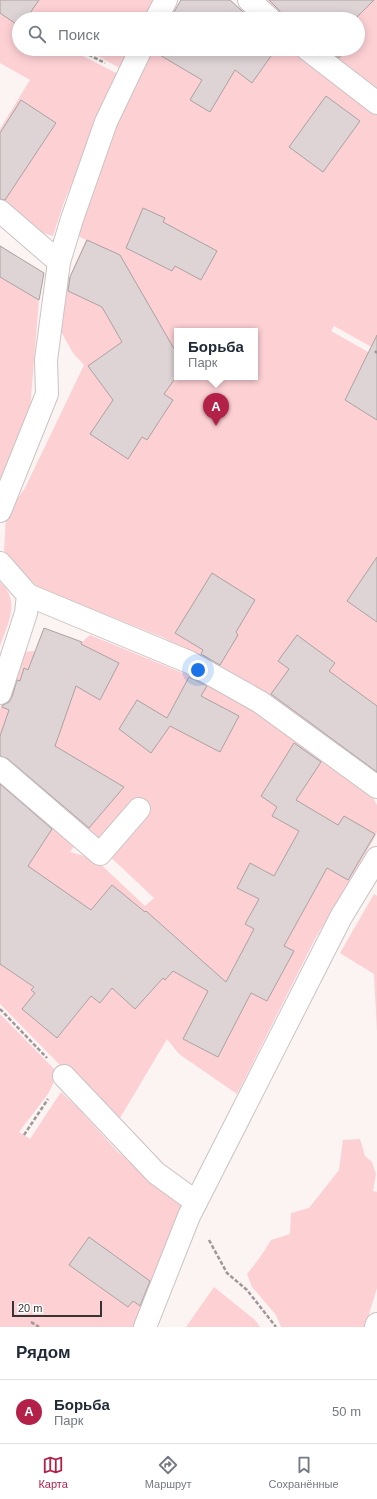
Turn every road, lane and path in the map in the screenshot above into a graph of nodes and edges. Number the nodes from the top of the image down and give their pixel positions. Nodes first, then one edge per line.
1 (166, 0) edge
2 (249, 0) edge
3 (160, 12) edge
4 (262, 12) edge
5 (138, 56) edge
6 (316, 56) edge
7 (377, 103) edge
8 (0, 211) edge
9 (59, 262) junction
10 (0, 511) edge
11 (0, 563) edge
12 (28, 595) junction
13 (0, 693) edge
14 (0, 768) edge
15 (377, 786) edge
16 (139, 809) dead end
17 (377, 858) edge
18 (0, 1009) edge
19 (64, 1076) junction
20 (24, 1135) dead end
21 (196, 1202) junction
22 (32, 1322) dead end
23 (39, 1327) edge
24 (145, 1327) edge
25 (276, 1327) edge

1 - 3 street
2 - 4 street
5 - 9 street
6 - 7 street
8 - 9 street
9 - 10 street
11 - 12 street
12 - 13 street
12 - 15 street
14 - 16 street
17 - 21 street
18 - 19 path
19 - 20 path
19 - 21 street
21 - 24 street
21 - 25 path
22 - 23 path

